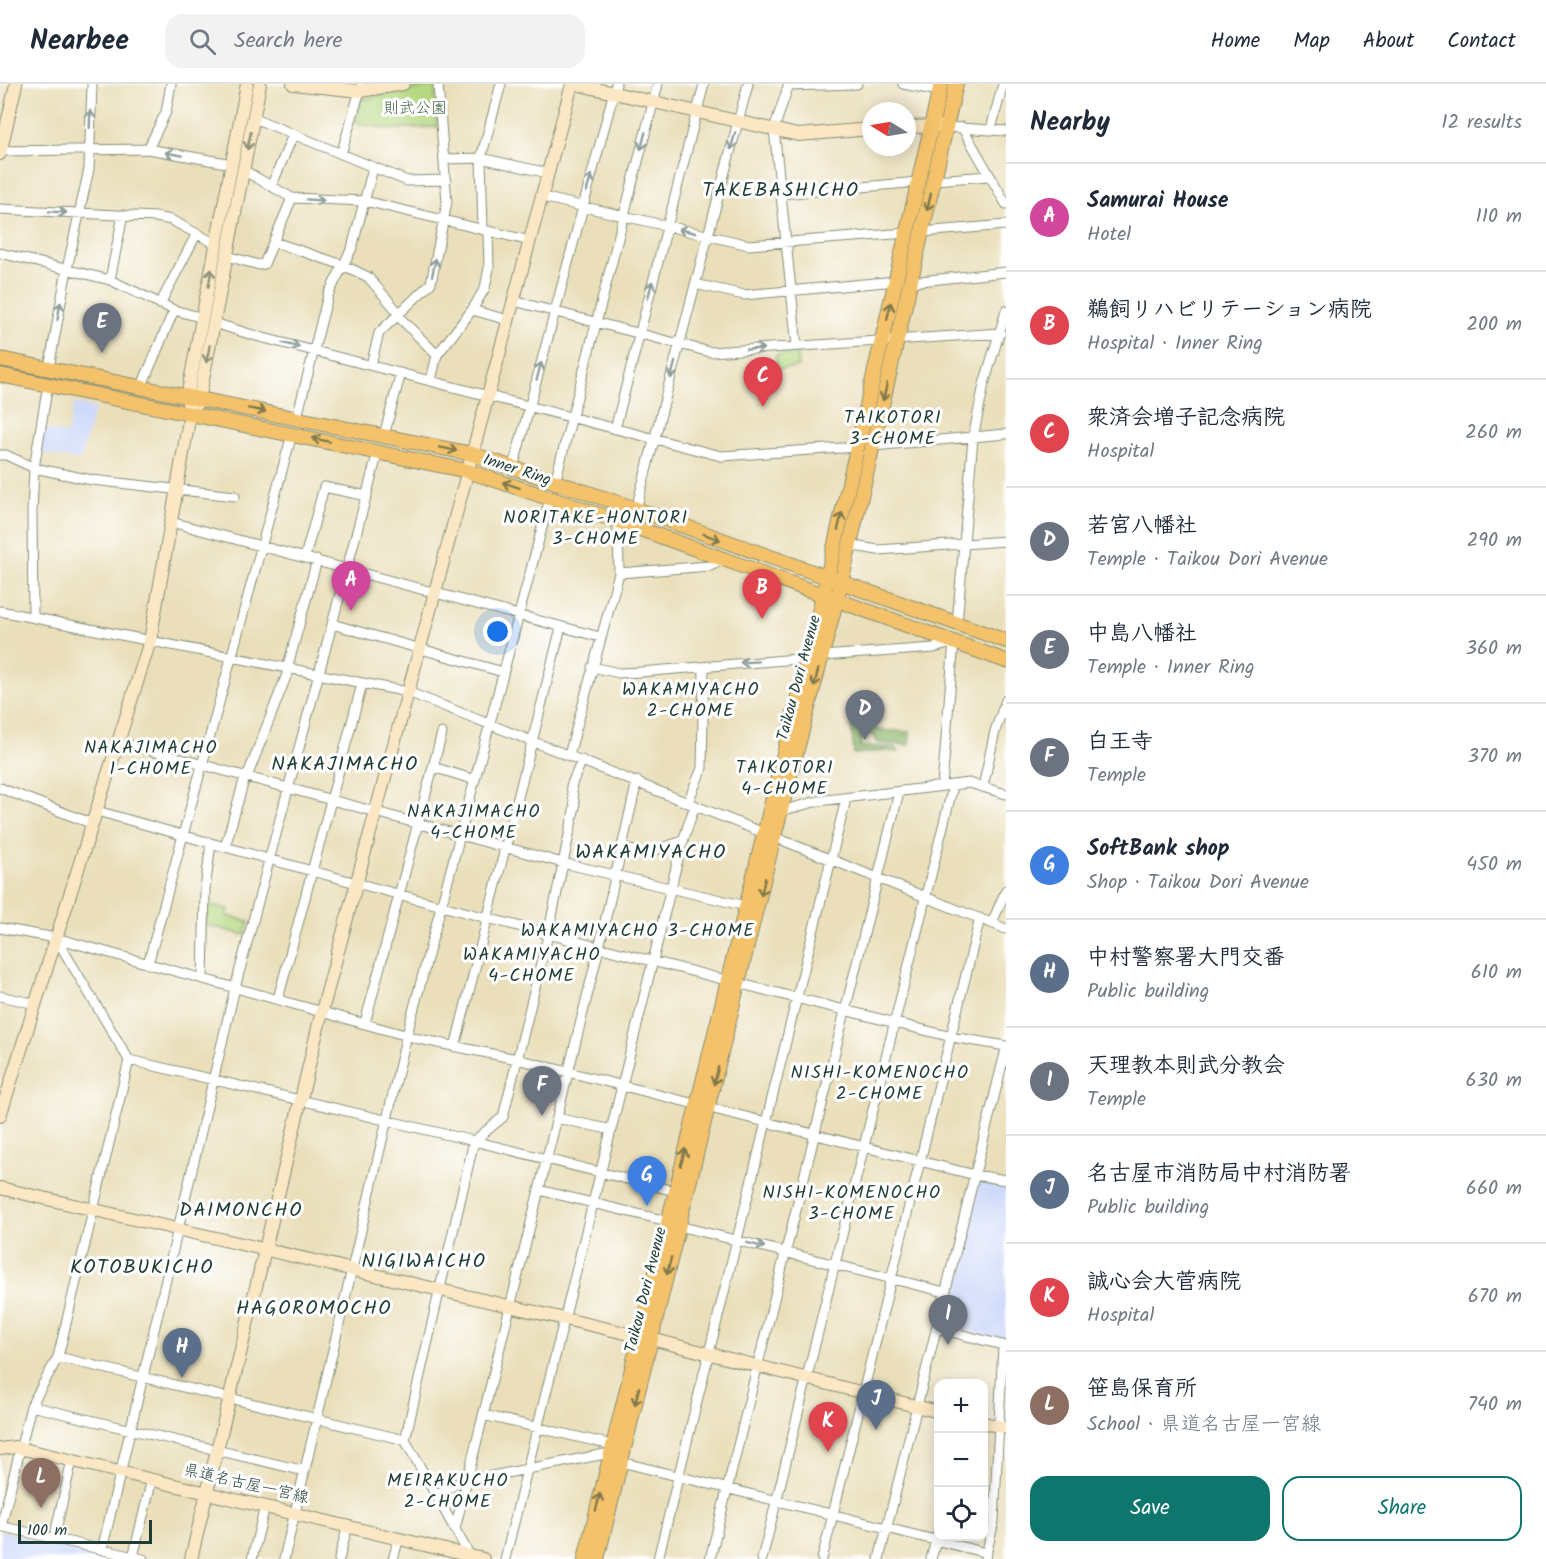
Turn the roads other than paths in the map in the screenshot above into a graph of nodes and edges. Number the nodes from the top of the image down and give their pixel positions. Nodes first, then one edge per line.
1 (16, 84) edge
2 (92, 84) edge
3 (171, 84) edge
4 (247, 84) edge
5 (260, 84) edge
6 (293, 84) edge
7 (403, 84) edge
8 (438, 84) edge
9 (501, 84) edge
10 (574, 84) edge
11 (658, 84) edge
12 (704, 84) edge
13 (748, 84) edge
14 (857, 84) edge
15 (903, 84) edge
16 (956, 84) edge
17 (1004, 84) edge
18 (306, 85) edge
19 (788, 85) edge
20 (361, 88) edge
21 (615, 88) edge
22 (940, 88) edge
23 (654, 102) junction
24 (697, 112) junction
25 (254, 118) junction
26 (738, 121) junction
27 (932, 125) junction
28 (916, 126) edge
29 (946, 127) junction
30 (962, 127) junction
31 (3, 128) edge
32 (774, 129) junction
33 (991, 129) junction
34 (862, 130) edge
35 (1006, 131) edge
36 (293, 135) junction
37 (148, 149) junction
38 (89, 150) junction
39 (0, 153) edge
40 (341, 154) junction
41 (481, 158) junction
42 (444, 159) junction
43 (238, 167) junction
44 (373, 168) junction
45 (548, 173) junction
46 (989, 176) junction
47 (446, 180) junction
48 (934, 180) junction
49 (919, 182) junction
50 (272, 185) junction
51 (781, 194) junction
52 (542, 196) junction
53 (292, 198) junction
54 (364, 201) junction
55 (1006, 204) edge
56 (583, 206) junction
57 (0, 209) edge
58 (81, 213) junction
59 (123, 215) junction
60 (623, 215) junction
61 (444, 220) junction
62 (1006, 225) edge
63 (667, 226) junction
64 (485, 231) junction
65 (922, 232) junction
66 (907, 233) junction
67 (196, 235) junction
68 (708, 236) junction
69 (530, 241) junction
70 (274, 242) junction
71 (785, 243) junction
72 (216, 244) junction
73 (0, 253) edge
74 (227, 256) junction
75 (344, 265) junction
76 (67, 269) junction
77 (1006, 272) edge
78 (110, 280) junction
79 (896, 281) junction
80 (911, 282) junction
81 (695, 284) junction
82 (790, 290) junction
83 (514, 301) junction
84 (160, 304) junction
85 (174, 310) junction
86 (472, 310) junction
87 (554, 311) junction
88 (1006, 311) edge
89 (398, 314) junction
90 (209, 320) junction
91 (508, 320) junction
92 (596, 322) junction
93 (638, 333) junction
94 (1002, 335) edge
95 (898, 338) junction
96 (882, 339) junction
97 (680, 344) junction
98 (797, 346) junction
99 (314, 351) junction
100 (437, 355) junction
101 (0, 359) edge
102 (371, 365) junction
103 (49, 368) junction
104 (401, 373) junction
105 (0, 375) edge
106 (431, 380) junction
107 (48, 384) junction
108 (141, 388) junction
109 (488, 396) junction
110 (193, 398) junction
111 (530, 407) junction
112 (190, 414) junction
113 (297, 417) junction
114 (572, 418) junction
115 (615, 429) junction
116 (292, 434) junction
117 (1006, 434) edge
118 (384, 435) junction
119 (973, 438) junction
120 (655, 439) junction
121 (873, 446) junction
122 (857, 447) junction
123 (378, 452) junction
124 (472, 454) junction
125 (0, 455) edge
126 (34, 468) junction
127 (513, 468) junction
128 (468, 471) junction
129 (555, 482) junction
130 (177, 489) junction
131 (235, 496) dead end
132 (367, 496) junction
133 (550, 498) junction
134 (636, 509) junction
135 (618, 521) junction
136 (171, 522) junction
137 (1006, 541) edge
138 (848, 544) junction
139 (261, 545) junction
140 (963, 545) junction
141 (304, 557) junction
142 (317, 560) junction
143 (726, 560) junction
144 (349, 569) junction
145 (619, 573) junction
146 (827, 578) junction
147 (841, 583) junction
148 (435, 593) junction
149 (830, 598) junction
150 (0, 611) edge
151 (518, 615) junction
152 (33, 617) junction
153 (332, 624) junction
154 (957, 624) junction
155 (561, 627) junction
156 (600, 638) junction
157 (150, 641) junction
158 (1006, 641) edge
159 (954, 642) junction
160 (420, 649) junction
161 (822, 656) junction
162 (232, 657) junction
163 (808, 658) junction
164 (1006, 661) edge
165 (592, 667) junction
166 (704, 667) junction
167 (288, 669) junction
168 (503, 672) junction
169 (319, 676) junction
170 (362, 684) junction
171 (408, 692) junction
172 (1006, 700) edge
173 (490, 724) junction
174 (442, 733) dead end
175 (533, 741) junction
176 (119, 742) junction
177 (569, 755) junction
178 (582, 760) junction
179 (202, 765) junction
180 (434, 767) junction
181 (245, 777) junction
182 (475, 780) junction
183 (637, 782) junction
184 (942, 786) junction
185 (953, 786) junction
186 (982, 787) junction
187 (0, 788) edge
188 (289, 789) junction
189 (899, 792) junction
190 (1006, 794) edge
191 (846, 799) junction
192 (331, 800) junction
193 (692, 804) junction
194 (97, 811) junction
195 (781, 811) junction
196 (376, 812) junction
197 (93, 824) junction
198 (419, 824) junction
199 (769, 834) junction
200 (460, 835) junction
201 (184, 836) junction
202 (211, 843) junction
203 (682, 844) junction
204 (225, 847) junction
205 (504, 847) junction
206 (623, 849) junction
207 (831, 859) junction
208 (269, 860) junction
209 (563, 863) junction
210 (312, 872) junction
211 (617, 875) junction
212 (879, 878) junction
213 (356, 885) junction
214 (671, 890) junction
215 (1006, 890) edge
216 (400, 896) junction
217 (926, 897) junction
218 (746, 906) junction
219 (442, 907) junction
220 (980, 918) junction
221 (486, 919) junction
222 (992, 923) junction
223 (0, 928) edge
224 (1006, 929) edge
225 (548, 935) junction
226 (56, 938) junction
227 (599, 948) junction
228 (652, 962) junction
229 (148, 964) junction
230 (203, 979) junction
231 (734, 983) junction
232 (235, 988) junction
233 (0, 996) edge
234 (796, 998) junction
235 (278, 999) junction
236 (36, 1004) junction
237 (846, 1010) junction
238 (322, 1011) junction
239 (365, 1023) junction
240 (895, 1023) junction
241 (407, 1034) junction
242 (952, 1037) junction
243 (455, 1047) junction
244 (1006, 1048) edge
245 (517, 1059) junction
246 (129, 1060) junction
247 (568, 1072) junction
248 (214, 1079) junction
249 (623, 1086) junction
250 (301, 1099) junction
251 (702, 1107) junction
252 (1, 1108) edge
253 (557, 1118) junction
254 (387, 1119) junction
255 (766, 1123) junction
256 (612, 1130) junction
257 (814, 1135) junction
258 (474, 1141) junction
259 (864, 1147) junction
260 (547, 1160) junction
261 (920, 1161) junction
262 (601, 1173) junction
263 (975, 1175) junction
264 (1006, 1180) edge
265 (0, 1188) edge
266 (539, 1190) junction
267 (675, 1191) junction
268 (593, 1203) junction
269 (92, 1208) junction
270 (673, 1224) junction
271 (178, 1228) junction
272 (736, 1240) junction
273 (266, 1249) junction
274 (784, 1252) junction
275 (836, 1265) junction
276 (352, 1269) junction
277 (891, 1278) junction
278 (439, 1289) junction
279 (945, 1292) junction
280 (511, 1306) junction
281 (564, 1319) junction
282 (936, 1328) junction
283 (645, 1338) junction
284 (1004, 1345) edge
285 (708, 1354) junction
286 (58, 1358) junction
287 (757, 1366) junction
288 (143, 1377) junction
289 (806, 1379) junction
290 (864, 1393) junction
291 (231, 1398) junction
292 (31, 1406) junction
293 (918, 1407) junction
294 (934, 1411) edge
295 (483, 1415) junction
296 (318, 1418) junction
297 (537, 1427) junction
298 (1002, 1427) edge
299 (132, 1430) junction
300 (405, 1440) junction
301 (20, 1448) junction
302 (0, 1449) edge
303 (218, 1450) junction
304 (615, 1454) junction
305 (72, 1460) junction
306 (526, 1470) junction
307 (121, 1471) junction
308 (306, 1471) junction
309 (678, 1476) junction
310 (152, 1479) junction
311 (467, 1481) junction
312 (727, 1488) junction
313 (208, 1492) junction
314 (436, 1494) junction
315 (776, 1500) junction
316 (265, 1506) junction
317 (295, 1513) junction
318 (834, 1515) junction
319 (348, 1525) junction
320 (0, 1526) edge
321 (886, 1528) junction
322 (455, 1529) junction
323 (54, 1538) junction
324 (399, 1538) junction
325 (934, 1540) edge
326 (936, 1541) edge
327 (939, 1541) edge
328 (102, 1550) junction
329 (447, 1555) edge
330 (986, 1556) edge
331 (133, 1557) junction
332 (477, 1557) edge
333 (143, 1559) edge
334 (191, 1559) edge
335 (252, 1559) edge
336 (284, 1559) edge
337 (339, 1559) edge
338 (393, 1559) edge
339 (505, 1559) edge
340 (585, 1559) edge
341 (597, 1559) edge
342 (658, 1559) edge
343 (710, 1559) edge
344 (762, 1559) edge
345 (822, 1559) edge
346 (879, 1559) edge
347 (931, 1559) edge

1 - 31 street
38 -> 2 street
3 - 37 street
4 - 43 street
5 - 25 street
6 - 18 street
7 - 20 street
8 - 42 street
9 - 41 street
10 - 21 street
10 - 45 street
11 - 23 street
12 - 24 street
13 - 26 street
14 - 19 street
15 - 22 street
16 - 29 main road, Taikou Dori Avenue
17 - 33 street
18 - 20 street
19 - 32 street
20 - 40 street
21 - 23 street
56 -> 21 street
22 - 27 main road, Taikou Dori Avenue
23 - 24 street
23 -> 60 street
24 - 26 street
24 - 63 street
25 - 36 street
25 -> 43 street
26 - 32 street
26 -> 68 street
27 - 28 street
27 - 29 street
27 - 49 main road, Taikou Dori Avenue
29 - 30 street
29 - 48 main road, Taikou Dori Avenue
30 - 33 street
30 - 46 street
31 - 39 street
32 - 34 street
32 - 51 street
33 - 35 street
36 - 40 street
36 - 50 street
37 - 38 street
43 -> 37 street
38 - 39 street
38 - 58 street
40 - 44 street
41 - 42 street
41 - 45 street
41 - 64 street
42 - 47 street
43 - 50 street
43 - 72 street
43 - 74 street
44 - 47 street
44 - 54 street
45 - 52 street
46 - 48 street
46 - 55 street
47 - 61 street
48 -> 65 main road, Taikou Dori Avenue
49 - 51 street
49 - 66 main road, Taikou Dori Avenue
50 - 53 street
51 - 71 street
52 - 56 street
52 - 69 street
53 -> 54 street
53 - 70 street
54 - 61 street
54 - 75 street
56 - 60 street
56 - 87 street
57 -> 58 street
58 - 59 street
58 - 76 street
59 - 67 street
59 - 78 street
60 - 63 street
60 - 92 street
61 - 64 street
89 -> 61 street
62 - 65 street
68 -> 63 street
93 -> 63 street
64 - 69 street
64 - 86 street
65 - 80 main road, Taikou Dori Avenue
66 - 71 street
66 - 79 main road, Taikou Dori Avenue
67 - 72 street
67 - 84 street
68 - 71 street
68 - 81 street
69 - 83 street
70 - 74 street
70 - 75 street
71 - 82 street
90 -> 72 street
73 - 76 street
74 - 90 street
75 - 89 street
75 - 99 street
76 - 78 street
103 -> 76 street
77 - 80 street
78 - 84 street
79 - 82 street
96 -> 79 main road, Taikou Dori Avenue
80 - 95 main road, Taikou Dori Avenue
81 - 82 street
81 - 97 street
82 - 98 street
83 - 87 street
83 - 91 street
84 - 85 street
85 - 90 street
85 - 108 street
86 - 91 street
86 - 100 street
87 - 92 street
111 -> 87 street
88 - 94 street
89 - 100 street
89 - 102 street
90 -> 99 street
90 - 110 street
91 - 109 street
92 - 93 street
92 - 114 street
93 - 97 street
93 - 115 street
94 - 95 street
94 - 119 street
95 - 96 street
95 -> 121 main road, Taikou Dori Avenue
96 - 98 street
96 - 122 main road, Taikou Dori Avenue
97 -> 98 street
97 -> 120 street
99 - 102 street
99 - 113 street
100 - 106 street
101 - 103 main road, Inner Ring
102 - 104 street
103 - 108 main road, Inner Ring
104 - 106 street
104 - 118 street
105 - 107 main road, Inner Ring
106 - 109 street
107 - 112 main road, Inner Ring
107 - 126 street
108 - 110 main road, Inner Ring
109 - 111 street
109 - 124 street
110 - 112 street
110 -> 113 main road, Inner Ring
111 - 114 street
111 - 127 street
112 - 116 main road, Inner Ring
112 - 130 street
113 - 118 main road, Inner Ring
114 - 115 street
114 - 129 street
115 - 120 street
123 -> 116 main road, Inner Ring
116 - 139 street
117 - 119 street
118 -> 124 main road, Inner Ring
119 - 121 street
119 - 140 street
120 - 122 street
120 - 134 street
121 - 138 main road, Taikou Dori Avenue
146 -> 122 main road, Taikou Dori Avenue
123 - 128 main road, Inner Ring
123 - 132 street
124 - 127 main road, Inner Ring
124 - 128 street
125 - 126 street
126 - 130 street
126 - 152 street
127 - 129 main road, Inner Ring
133 -> 128 main road, Inner Ring
128 - 148 street
129 - 134 main road, Inner Ring
130 - 131 street
130 - 136 street
132 - 141 street
132 - 144 street
133 - 135 main road, Inner Ring
133 - 151 street
134 -> 146 main road, Inner Ring
135 - 143 main road, Inner Ring
135 - 145 street
136 - 139 street
136 - 157 street
137 - 140 street
138 - 140 street
138 - 147 main road, Taikou Dori Avenue
139 - 141 street
139 - 162 street
140 - 154 street
141 - 142 street
142 - 144 street
142 - 167 street
143 - 145 street
143 - 149 main road, Inner Ring
144 - 148 street
144 - 153 street
145 - 156 street
146 - 147 main road, Inner Ring
146 - 149 main road, Taikou Dori Avenue
147 - 149 main road, Taikou Dori Avenue
147 - 154 main road, Inner Ring
148 - 151 street
148 - 160 street
149 - 159 main road, Inner Ring
149 - 161 main road, Taikou Dori Avenue
149 - 163 main road, Taikou Dori Avenue
150 - 152 street
151 - 155 street
151 - 168 street
152 - 157 street
153 - 160 street
153 - 169 street
154 - 158 main road, Inner Ring
155 - 156 street
155 - 175 street
156 - 165 street
157 - 162 street
157 - 176 street
159 - 161 street
159 - 164 main road, Inner Ring
159 - 184 street
160 - 168 street
160 - 171 street
161 -> 195 main road, Taikou Dori Avenue
162 - 167 street
162 - 179 street
163 -> 166 street
163 - 199 main road, Taikou Dori Avenue
165 - 166 street
165 - 177 street
166 - 193 street
167 - 169 street
167 - 181 street
168 - 173 street
169 - 170 street
169 - 188 street
170 - 171 street
170 - 192 street
171 - 173 street
171 - 196 street
172 - 186 street
173 - 175 street
173 - 182 street
174 - 180 street
175 - 177 street
175 - 205 street
176 - 179 street
176 - 194 street
177 - 178 street
178 - 183 street
178 - 209 street
179 - 181 street
179 - 201 street
180 - 182 street
180 - 198 street
181 - 188 street
181 - 204 street
182 - 200 street
183 - 193 street
183 - 206 street
184 - 185 street
184 - 189 street
185 - 186 street
185 - 217 street
186 - 190 street
187 - 197 street
188 - 192 street
188 - 208 street
189 - 191 street
189 - 212 street
191 - 195 street
191 - 207 street
192 - 196 street
192 - 210 street
193 - 199 street
193 - 203 street
194 - 197 street
194 - 201 street
195 - 199 main road, Taikou Dori Avenue
196 - 198 street
196 - 213 street
197 - 226 street
198 - 200 street
198 - 216 street
199 - 207 street
199 - 218 main road, Taikou Dori Avenue
199 -> 231 main road, Taikou Dori Avenue
200 - 205 street
200 - 219 street
201 - 202 street
201 - 229 street
202 - 204 street
202 - 230 street
203 - 206 street
203 - 214 street
204 - 208 street
205 - 209 street
205 - 221 street
206 - 211 street
207 - 212 street
207 - 234 street
208 - 210 street
208 - 232 street
209 - 211 street
209 - 225 street
210 - 213 street
210 - 235 street
211 - 214 street
211 - 227 street
212 - 217 street
212 - 237 street
213 - 216 street
213 - 238 street
214 - 218 street
214 - 228 street
215 - 222 street
216 - 219 street
216 - 239 street
217 - 220 street
217 - 240 street
218 - 231 main road, Taikou Dori Avenue
219 - 221 street
219 - 241 street
220 - 222 street
220 - 242 street
221 - 225 street
221 - 243 street
222 - 224 street
223 - 226 street
225 - 227 street
225 - 245 street
226 - 229 street
226 - 236 street
226 - 246 street
227 - 228 street
227 - 247 street
228 - 231 street
228 - 249 street
229 - 230 street
230 - 232 street
231 - 234 street
231 - 251 main road, Taikou Dori Avenue
232 - 235 street
232 - 248 street
233 - 236 street
234 - 237 street
234 - 255 street
235 - 238 street
236 - 252 street
237 - 240 street
237 - 257 street
238 - 239 street
238 - 250 street
239 - 241 street
240 - 242 street
240 - 259 street
241 - 243 street
241 - 254 street
242 - 244 street
242 - 261 street
243 - 245 street
244 - 263 street
245 - 247 street
245 - 258 street
246 - 248 street
246 - 269 street
247 - 249 street
247 - 253 street
248 - 250 street
248 - 271 street
249 - 251 street
249 - 256 street
250 - 254 street
250 - 273 street
251 - 255 street
267 -> 251 main road, Taikou Dori Avenue
251 - 270 main road, Taikou Dori Avenue
253 - 256 street
253 - 260 street
254 - 258 street
254 - 276 street
255 - 257 street
255 - 272 street
256 - 262 street
257 - 259 street
257 - 274 street
258 - 260 street
258 - 278 street
259 - 261 street
259 - 275 street
260 - 262 street
260 - 266 street
261 - 263 street
261 - 277 street
262 - 267 street
262 - 268 street
263 - 264 street
263 - 279 street
265 - 269 street
266 - 268 street
266 - 280 street
267 - 270 main road, Taikou Dori Avenue
268 - 270 street
268 - 281 street
269 - 271 street
269 - 286 street
270 - 272 street
270 - 283 main road, Taikou Dori Avenue
271 - 273 street
271 - 288 street
272 -> 274 street
272 - 285 street
273 - 276 street
273 - 291 street
274 - 275 street
274 - 287 street
275 - 277 street
275 - 289 street
276 - 278 street
276 - 296 street
277 - 279 street
277 - 290 street
278 - 280 street
278 - 300 street
279 - 282 street
280 - 281 street
280 - 295 street
281 - 283 street
281 - 297 street
282 - 284 street
282 - 293 street
283 - 285 street
283 - 304 main road, Taikou Dori Avenue
283 -> 304 main road, Taikou Dori Avenue
284 - 298 street
285 - 287 street
285 - 309 street
286 - 288 street
286 - 292 street
287 - 289 street
287 - 312 street
288 - 291 street
288 - 299 street
289 - 290 street
289 - 315 street
290 - 293 street
290 - 318 street
291 - 296 street
291 - 303 street
292 - 299 street
292 - 301 street
293 - 294 street
293 - 321 street
295 - 297 street
295 - 311 street
296 - 300 street
296 - 308 street
297 - 304 street
297 - 306 street
298 - 330 street
299 - 303 street
299 - 307 street
300 - 314 street
301 - 302 street, 県道名古屋一宮線
301 - 305 street, 県道名古屋一宮線
301 - 320 street
303 - 308 street
303 - 313 street
304 - 306 street
304 - 309 street
340 -> 304 main road, Taikou Dori Avenue
304 - 341 main road, Taikou Dori Avenue
305 - 307 street, 県道名古屋一宮線
305 - 323 street
306 - 311 street
306 - 339 street
307 - 310 street, 県道名古屋一宮線
307 - 328 street
308 - 317 street
309 - 312 street
309 - 342 street
310 - 313 street, 県道名古屋一宮線
310 - 331 street
311 - 314 street
311 - 322 street
312 - 315 street
312 - 343 street
313 - 316 street, 県道名古屋一宮線
313 - 334 street
314 - 322 street
315 - 318 street
315 - 344 street
316 - 317 street, 県道名古屋一宮線
316 - 335 street
317 - 319 street, 県道名古屋一宮線
317 - 336 street
318 - 321 street
318 - 345 street
319 - 324 street, 県道名古屋一宮線
319 - 337 street
320 - 323 street
321 - 325 street
321 - 346 street
322 - 332 street
323 - 328 street
324 - 329 street, 県道名古屋一宮線
324 - 338 street
326 - 347 street
327 - 330 street
328 - 331 street
329 - 332 street, 県道名古屋一宮線
331 - 333 street

